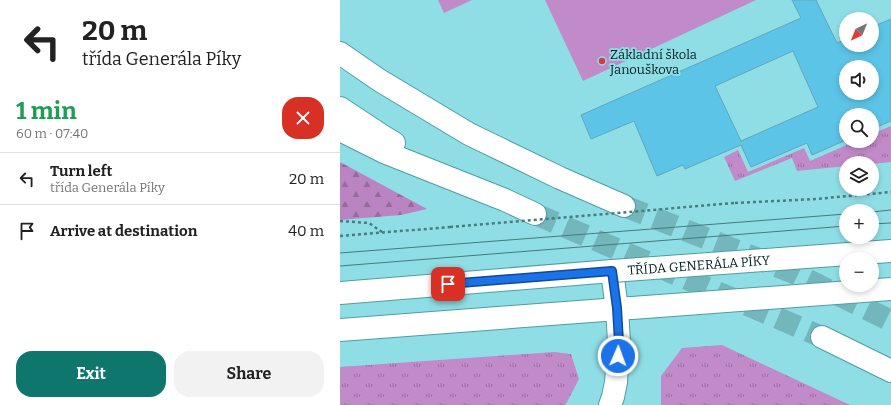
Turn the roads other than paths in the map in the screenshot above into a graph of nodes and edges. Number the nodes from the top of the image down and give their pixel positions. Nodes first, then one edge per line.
1 (340, 53) edge
2 (340, 108) edge
3 (340, 130) edge
4 (505, 200) junction
5 (624, 206) tunnel mouth
6 (535, 214) tunnel mouth
7 (891, 251) edge
8 (612, 271) junction
9 (891, 289) edge
10 (340, 293) edge
11 (622, 306) junction
12 (340, 330) edge
13 (822, 337) tunnel mouth
14 (891, 371) edge
15 (610, 405) edge

1 - 5 main road
2 - 4 main road
3 - 4 main road
4 - 6 main road
7 - 8 main road, TŘÍDA GENERÁLA PÍKY, bridge
8 - 10 main road, TŘÍDA GENERÁLA PÍKY
8 - 11 main road
9 - 11 main road, bridge
11 - 12 main road
11 - 15 main road
13 - 14 main road

